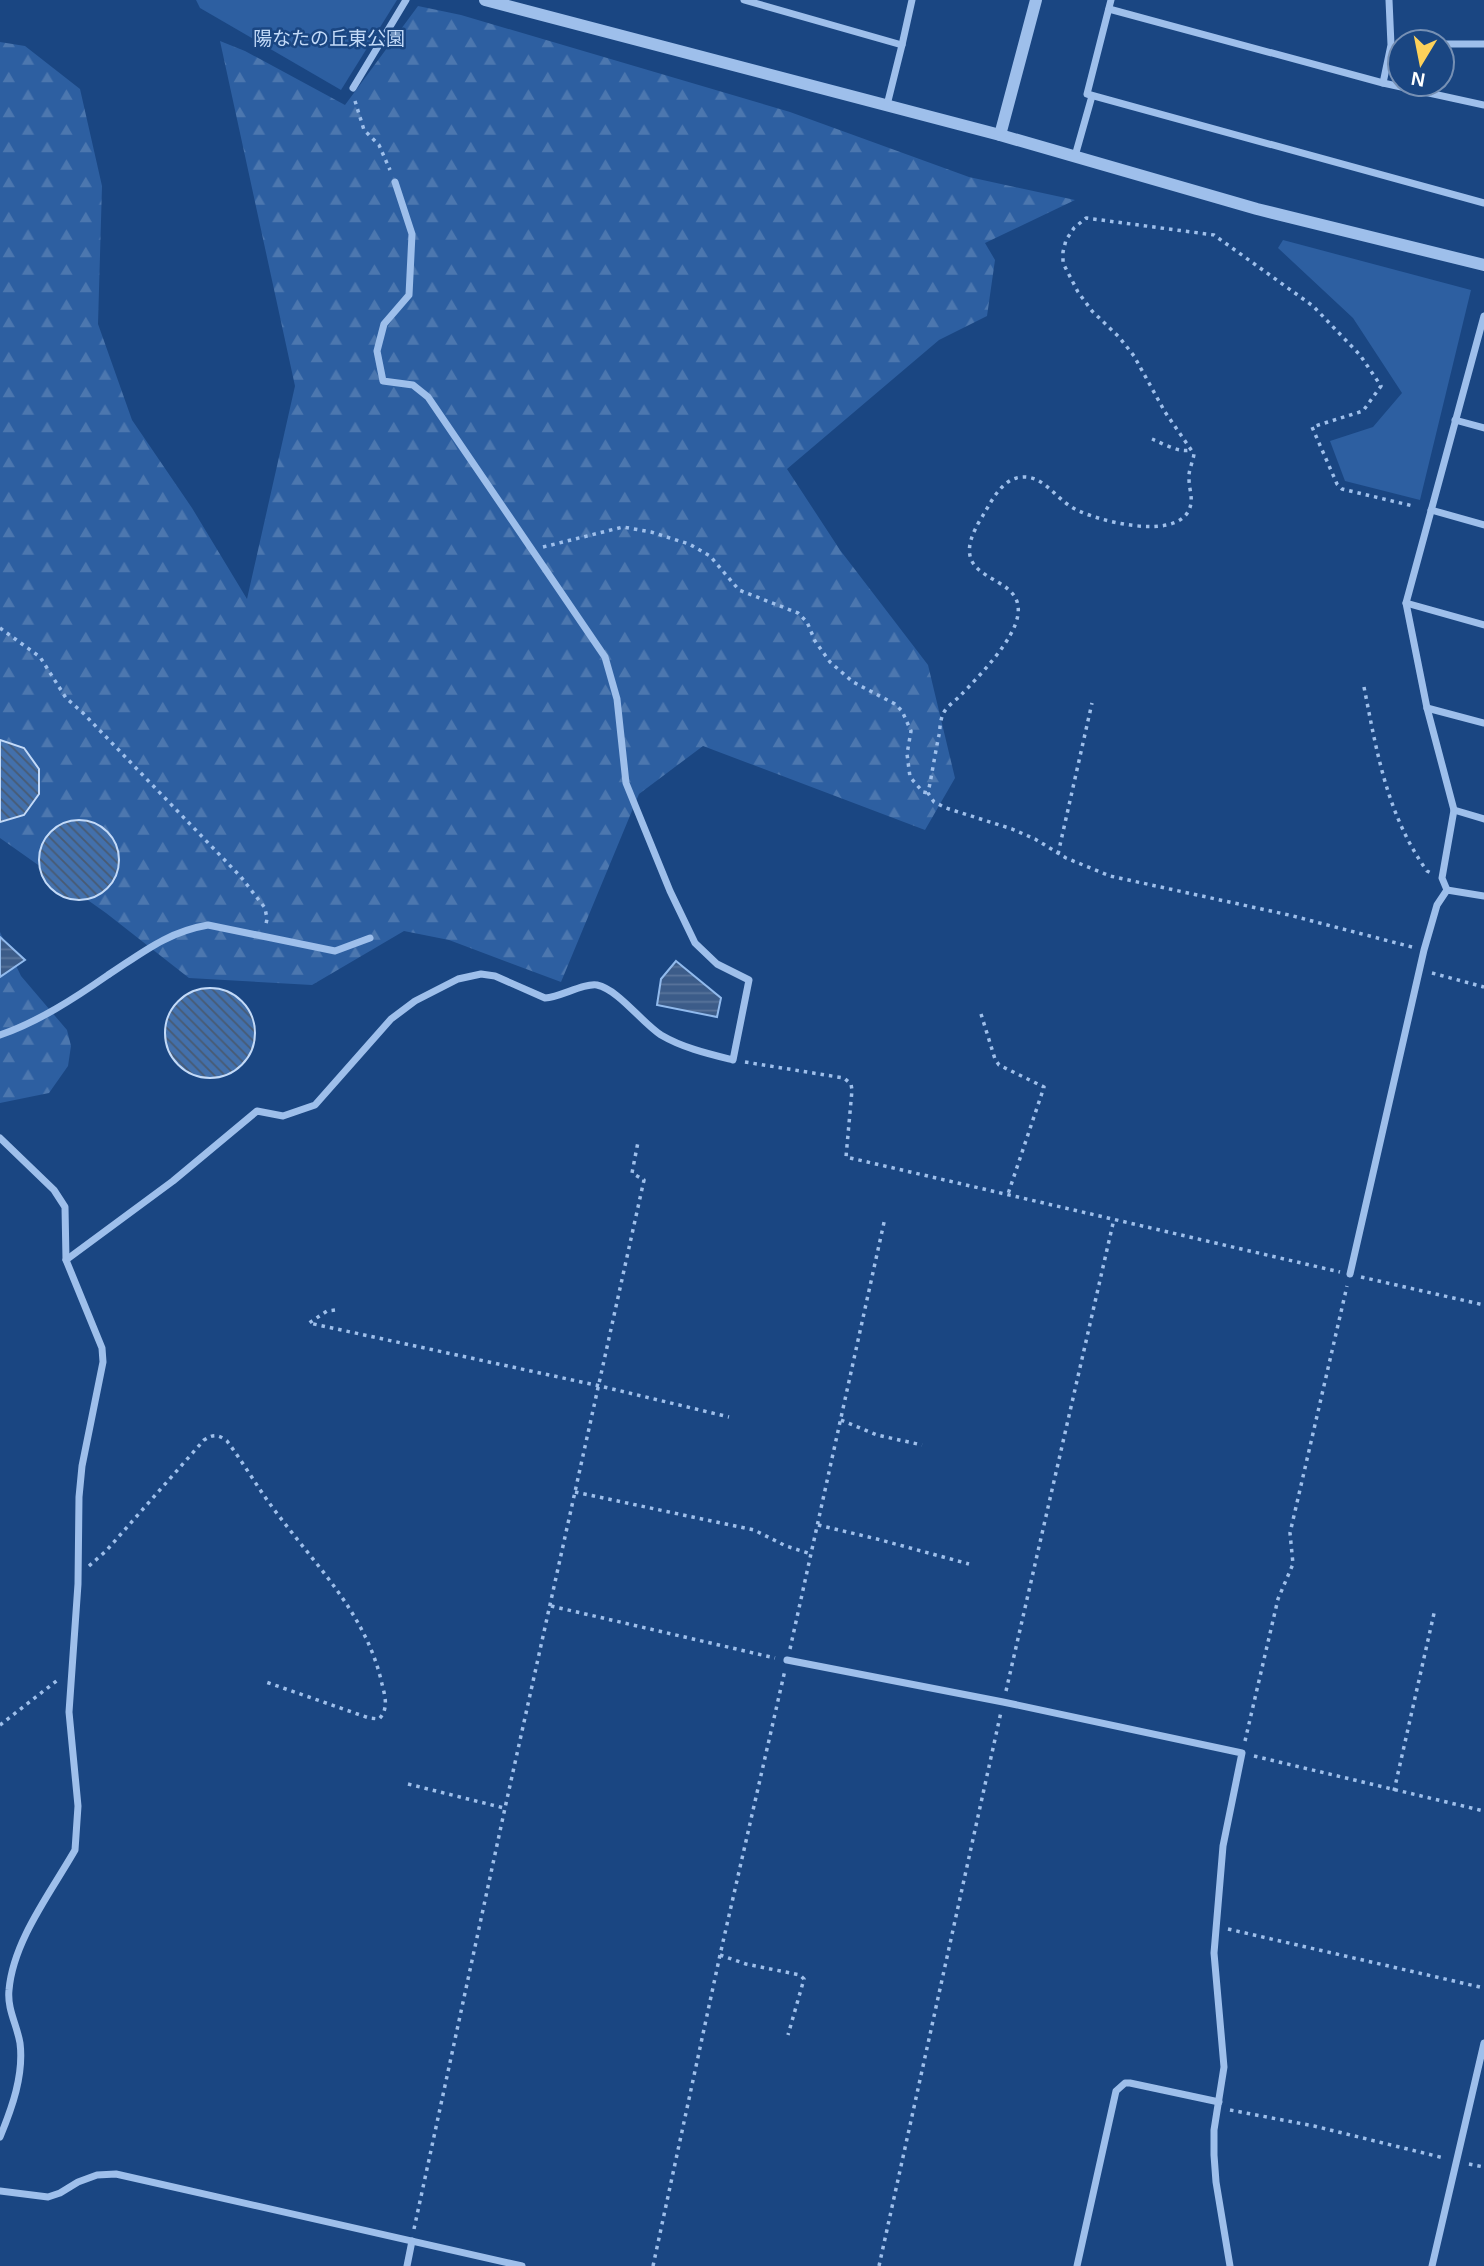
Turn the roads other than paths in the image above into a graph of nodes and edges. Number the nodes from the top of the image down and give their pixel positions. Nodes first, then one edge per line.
1 (406, 0) edge
2 (485, 0) edge
3 (744, 0) edge
4 (912, 0) edge
5 (1036, 0) edge
6 (1111, 0) edge
7 (1389, 0) edge
8 (1108, 9) junction
9 (1390, 28) edge
10 (1456, 44) edge
11 (1484, 44) edge
12 (902, 45) junction
13 (1386, 69) edge
14 (1383, 83) junction
15 (353, 89) road end
16 (1092, 96) junction
17 (887, 105) junction
18 (1484, 105) edge
19 (1000, 135) junction
20 (1075, 156) junction
21 (395, 183) road end
22 (1484, 203) edge
23 (1484, 265) edge
24 (1484, 316) edge
25 (1482, 330) edge
26 (1455, 419) junction
27 (1484, 428) edge
28 (1431, 510) junction
29 (1484, 525) edge
30 (1406, 603) junction
31 (1484, 625) edge
32 (1427, 708) junction
33 (1484, 723) edge
34 (1454, 810) junction
35 (1484, 819) edge
36 (1447, 890) junction
37 (1484, 896) edge
38 (370, 938) dead end
39 (0, 1035) edge
40 (0, 1138) edge
41 (66, 1260) junction
42 (1350, 1274) road end
43 (788, 1660) road end
44 (1484, 2043) edge
45 (1219, 2105) junction
46 (0, 2137) edge
47 (0, 2190) edge
48 (412, 2241) junction
49 (407, 2266) edge
50 (522, 2266) edge
51 (1077, 2266) edge
52 (1230, 2266) edge
53 (1432, 2266) edge

1 - 15 street
2 - 17 street
3 - 12 street
4 - 12 street
5 - 19 street
6 - 8 street
7 - 9 street
8 - 14 street
8 - 16 street
10 - 11 street
12 - 17 street
13 - 14 street
14 - 18 street
16 - 20 street
16 - 22 street
17 - 19 street
19 - 20 street
20 - 23 street
21 - 41 street
24 - 25 street
25 - 26 street
26 - 27 street
26 - 28 street
28 - 29 street
28 - 30 street
30 - 31 street
30 - 32 street
32 - 33 street
32 - 34 street
34 - 35 street
34 - 36 street
36 - 37 street
36 - 42 street
38 - 39 street
40 - 41 street
41 - 46 street
43 - 45 street
44 - 53 street
45 - 51 street
45 - 52 street
47 - 48 street
48 - 49 street
48 - 50 street

